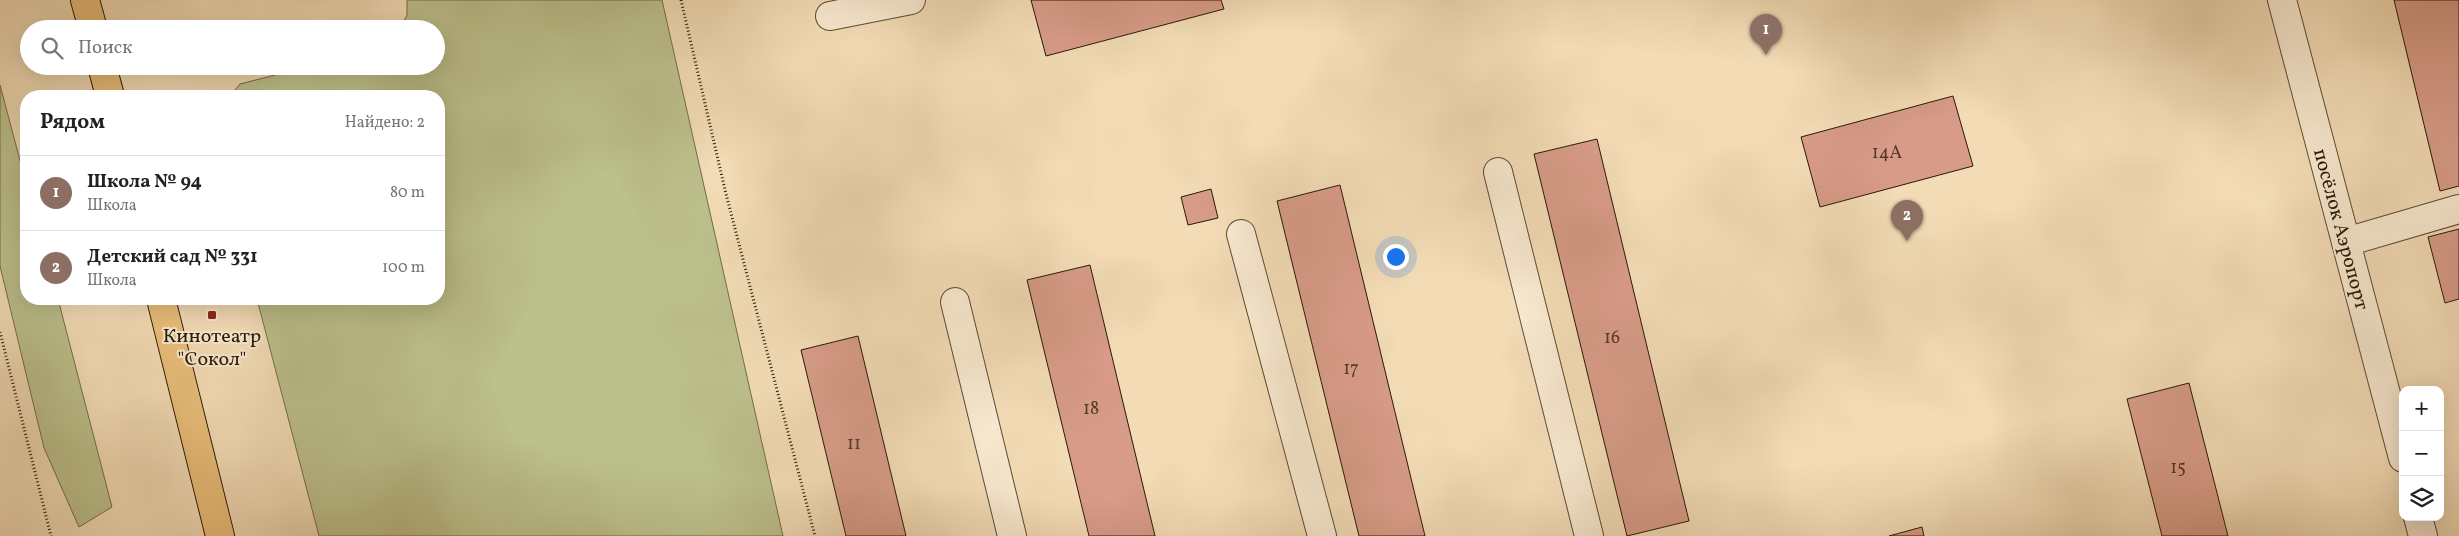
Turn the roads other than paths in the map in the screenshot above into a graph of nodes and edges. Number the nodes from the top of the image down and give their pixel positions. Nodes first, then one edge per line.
1 (85, 0) edge
2 (911, 0) edge
3 (2282, 0) edge
4 (830, 16) dead end
5 (90, 20) edge
6 (104, 75) edge
7 (108, 90) edge
8 (1498, 172) dead end
9 (2459, 209) edge
10 (1241, 234) dead end
11 (2346, 242) junction
12 (955, 302) dead end
13 (162, 305) edge
14 (2399, 443) edge
15 (2419, 521) edge
16 (220, 536) edge
17 (1012, 536) edge
18 (1322, 536) edge
19 (1589, 536) edge
20 (2423, 536) edge

1 - 5 main road
2 - 4 street
3 - 11 street, посёлок Аэропорт
6 - 7 main road
8 - 19 street
9 - 11 street
10 - 18 street
11 - 14 street, посёлок Аэропорт
12 - 17 street
13 - 16 main road
15 - 20 street

